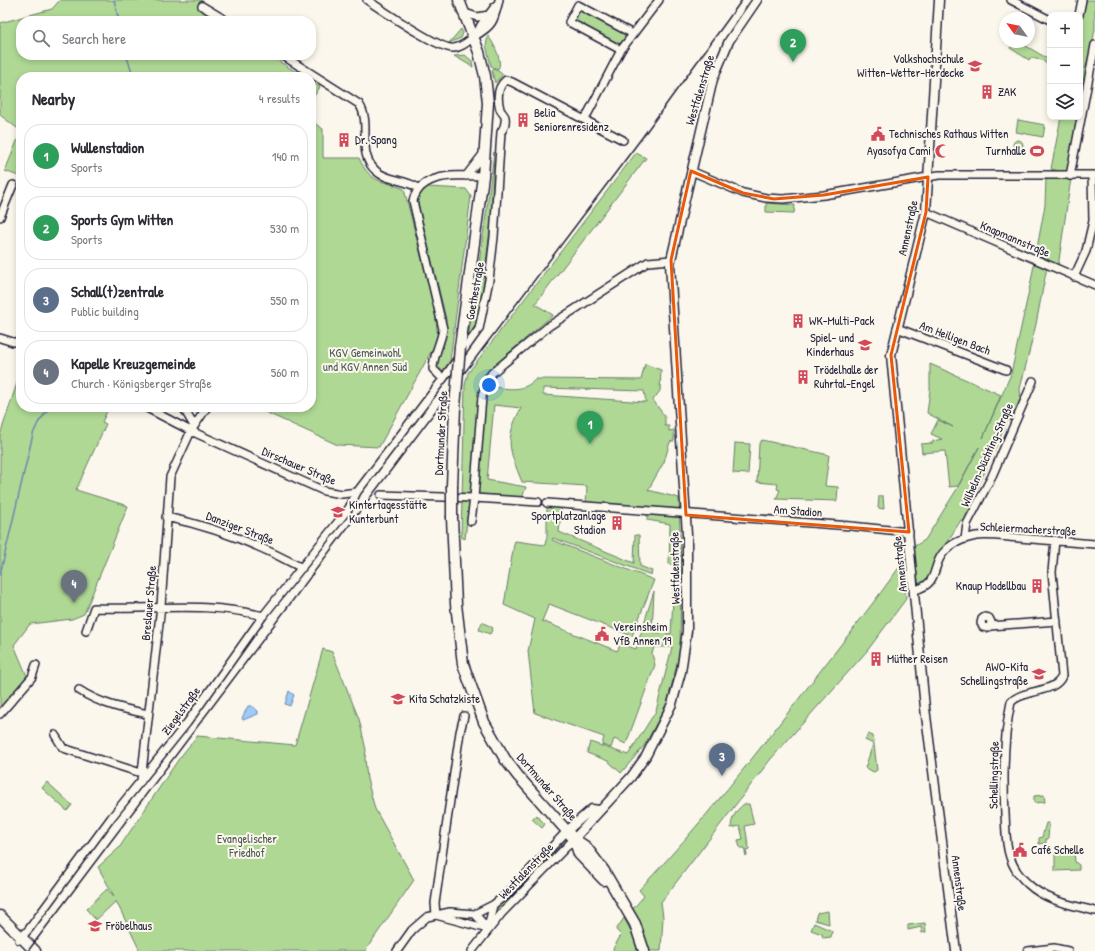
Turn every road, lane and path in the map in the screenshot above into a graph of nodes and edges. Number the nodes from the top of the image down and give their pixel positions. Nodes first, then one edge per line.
1 (367, 0) edge
2 (459, 0) edge
3 (659, 0) edge
4 (757, 0) edge
5 (939, 0) edge
6 (1011, 0) edge
7 (1082, 0) edge
8 (499, 1) edge
9 (202, 6) dead end
10 (1080, 12) edge
11 (465, 13) junction
12 (490, 15) junction
13 (219, 16) edge
14 (1047, 18) edge
15 (633, 34) junction
16 (475, 37) junction
17 (1095, 45) edge
18 (621, 50) junction
19 (290, 60) edge
20 (309, 72) edge
21 (316, 77) edge
22 (584, 118) junction
23 (623, 140) dead end
24 (486, 152) junction
25 (691, 171) junction
26 (1093, 175) edge
27 (466, 176) junction
28 (483, 176) junction
29 (1070, 176) junction
30 (928, 177) junction
31 (12, 185) dead end
32 (418, 188) junction
33 (926, 212) junction
34 (0, 217) edge
35 (1094, 221) edge
36 (671, 260) junction
37 (1074, 276) junction
38 (1095, 285) edge
39 (897, 328) junction
40 (0, 338) edge
41 (16, 342) edge
42 (1006, 370) dead end
43 (443, 379) junction
44 (1033, 381) dead end
45 (156, 412) edge
46 (185, 412) edge
47 (204, 412) edge
48 (193, 429) junction
49 (357, 492) junction
50 (381, 495) dead end
51 (470, 498) junction
52 (538, 502) dead end
53 (547, 504) dead end
54 (686, 515) junction
55 (166, 517) junction
56 (471, 521) dead end
57 (909, 532) junction
58 (965, 539) junction
59 (1055, 540) junction
60 (1095, 544) edge
61 (302, 568) junction
62 (915, 590) junction
63 (161, 606) junction
64 (263, 616) junction
65 (1057, 621) junction
66 (990, 626) dead end
67 (86, 631) dead end
68 (36, 665) dead end
69 (79, 690) dead end
70 (0, 714) edge
71 (148, 714) junction
72 (464, 716) dead end
73 (55, 735) dead end
74 (141, 773) junction
75 (140, 781) junction
76 (571, 835) junction
77 (493, 906) junction
78 (1095, 911) edge
79 (436, 914) junction
80 (475, 914) junction
81 (0, 916) edge
82 (0, 922) edge
83 (488, 929) junction
84 (20, 939) junction
85 (28, 951) edge
86 (35, 951) edge
87 (397, 951) edge
88 (472, 951) edge
89 (644, 951) edge
90 (956, 951) edge
91 (1028, 951) edge
92 (1068, 951) edge

1 - 16 street
2 - 11 main road, Dortmunder Straße
3 - 15 street
4 - 25 street, Westfalenstraße
5 - 30 street, Annenstraße
6 - 14 street
7 - 10 street
8 - 12 street
8 - 16 street
9 - 13 street
11 - 12 street
11 - 16 main road, Dortmunder Straße
12 - 16 street
15 - 18 street
15 - 18 street
16 - 24 main road, Dortmunder Straße
17 - 29 street
18 - 22 street
19 - 20 street
21 - 32 street
22 - 23 street, Goethestraße
22 - 43 street, Goethestraße
24 - 27 street
24 - 28 main road, Dortmunder Straße
25 - 30 street
25 - 36 street, Westfalenstraße
26 - 29 street
26 - 35 street
27 - 28 street
27 - 32 street
28 - 76 main road, Dortmunder Straße, bridge
29 - 30 street
30 - 33 street, Annenstraße
31 - 34 street
32 - 43 street
33 - 37 street, Knapmannstraße
33 - 39 street, Annenstraße
35 - 37 street
36 - 51 street
36 - 54 street, Westfalenstraße
37 - 38 street, Knapmannstraße
39 - 42 street, Am Heiligen Bach
39 - 57 street, Annenstraße
40 - 41 street
43 - 49 street
44 - 58 street, Wilhelm-Düchting-Straße
45 - 48 street, Dirschauer Straße
46 - 48 street
47 - 48 street
48 - 49 street, Dirschauer Straße
48 - 55 street, Breslauer Straße
49 - 61 street, Ziegelstraße
50 - 51 street
51 - 52 street
51 - 56 street
53 - 54 street, Westfalenstraße
54 - 57 street, Am Stadion
54 - 76 street, Westfalenstraße
55 - 61 street, Danziger Straße
55 - 63 street, Breslauer Straße
57 - 62 street, Annenstraße
58 - 59 street, Schleiermacherstraße
58 - 62 street, Schleiermacherstraße
59 - 60 street, Schleiermacherstraße
59 - 65 street, Schellingstraße
61 - 64 street, Ziegelstraße
62 - 90 street, Annenstraße
63 - 64 street
63 - 67 street
63 - 71 street, Breslauer Straße
64 - 75 street, Ziegelstraße
65 - 66 street
65 - 78 street, Schellingstraße
68 - 70 street
69 - 71 street
71 - 74 street, Breslauer Straße
72 - 79 street
73 - 74 street
74 - 75 street, Breslauer Straße
75 - 84 street, Ziegelstraße
76 - 77 street, Westfalenstraße
76 - 83 street, Westfalenstraße
76 - 89 main road, Dortmunder Straße
77 - 80 street, Westfalenstraße
77 - 83 street
79 - 80 street
79 - 83 street
79 - 87 street
80 - 83 street
81 - 84 main road
82 - 84 main road
83 - 88 street, Westfalenstraße
84 - 85 main road
84 - 86 main road
91 - 92 street

